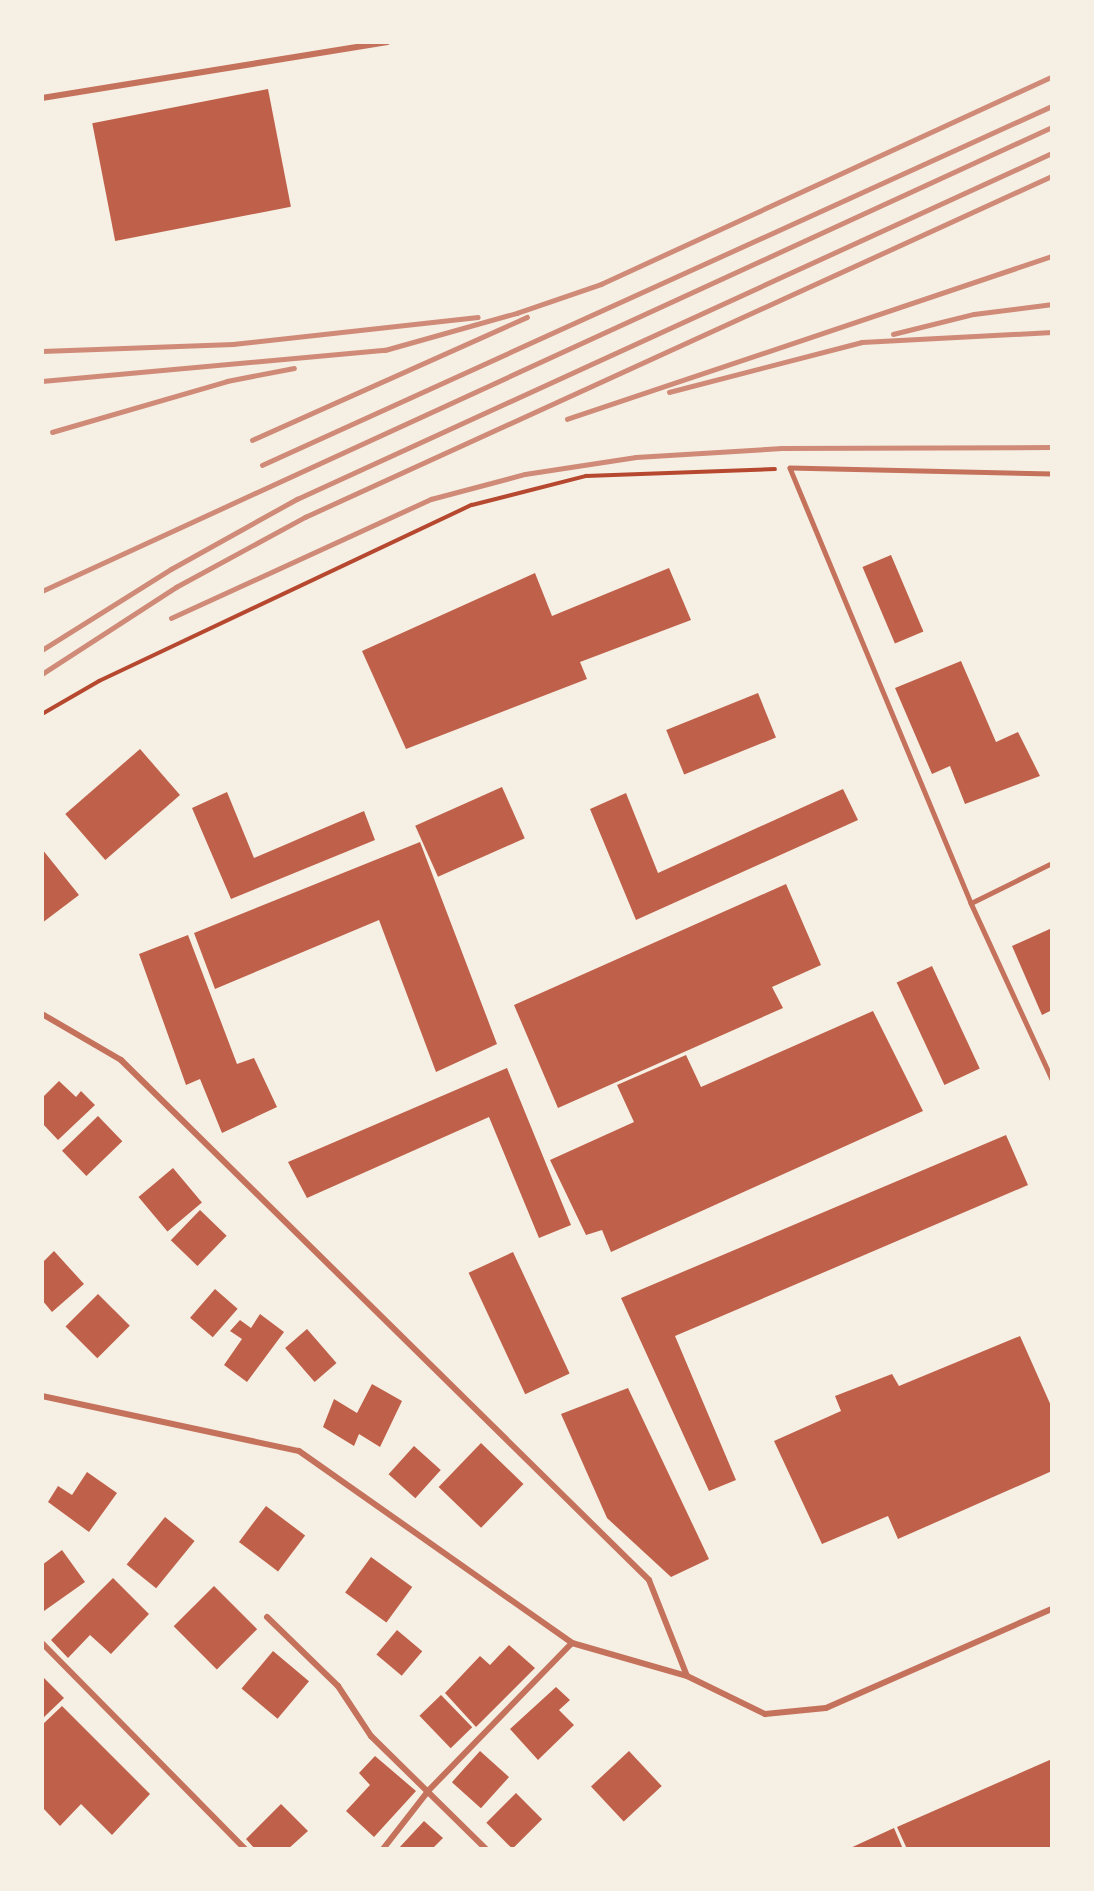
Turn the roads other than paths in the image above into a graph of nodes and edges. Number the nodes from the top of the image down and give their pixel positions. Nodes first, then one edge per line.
1 (387, 42) edge
2 (42, 98) edge
3 (1052, 474) edge
4 (1052, 863) edge
5 (971, 903) junction
6 (42, 1014) edge
7 (1052, 1079) edge
8 (42, 1396) edge
9 (1052, 1609) edge
10 (267, 1617) dead end
11 (42, 1643) edge
12 (572, 1643) junction
13 (687, 1676) junction
14 (429, 1790) junction
15 (245, 1849) edge
16 (383, 1849) edge
17 (486, 1849) edge

1 - 2 street
3 - 5 lane
4 - 5 lane
5 - 7 lane
6 - 13 street
8 - 12 street
9 - 13 street
10 - 14 street
11 - 15 street
12 - 13 street
12 - 14 street
14 - 16 street
14 - 17 street

